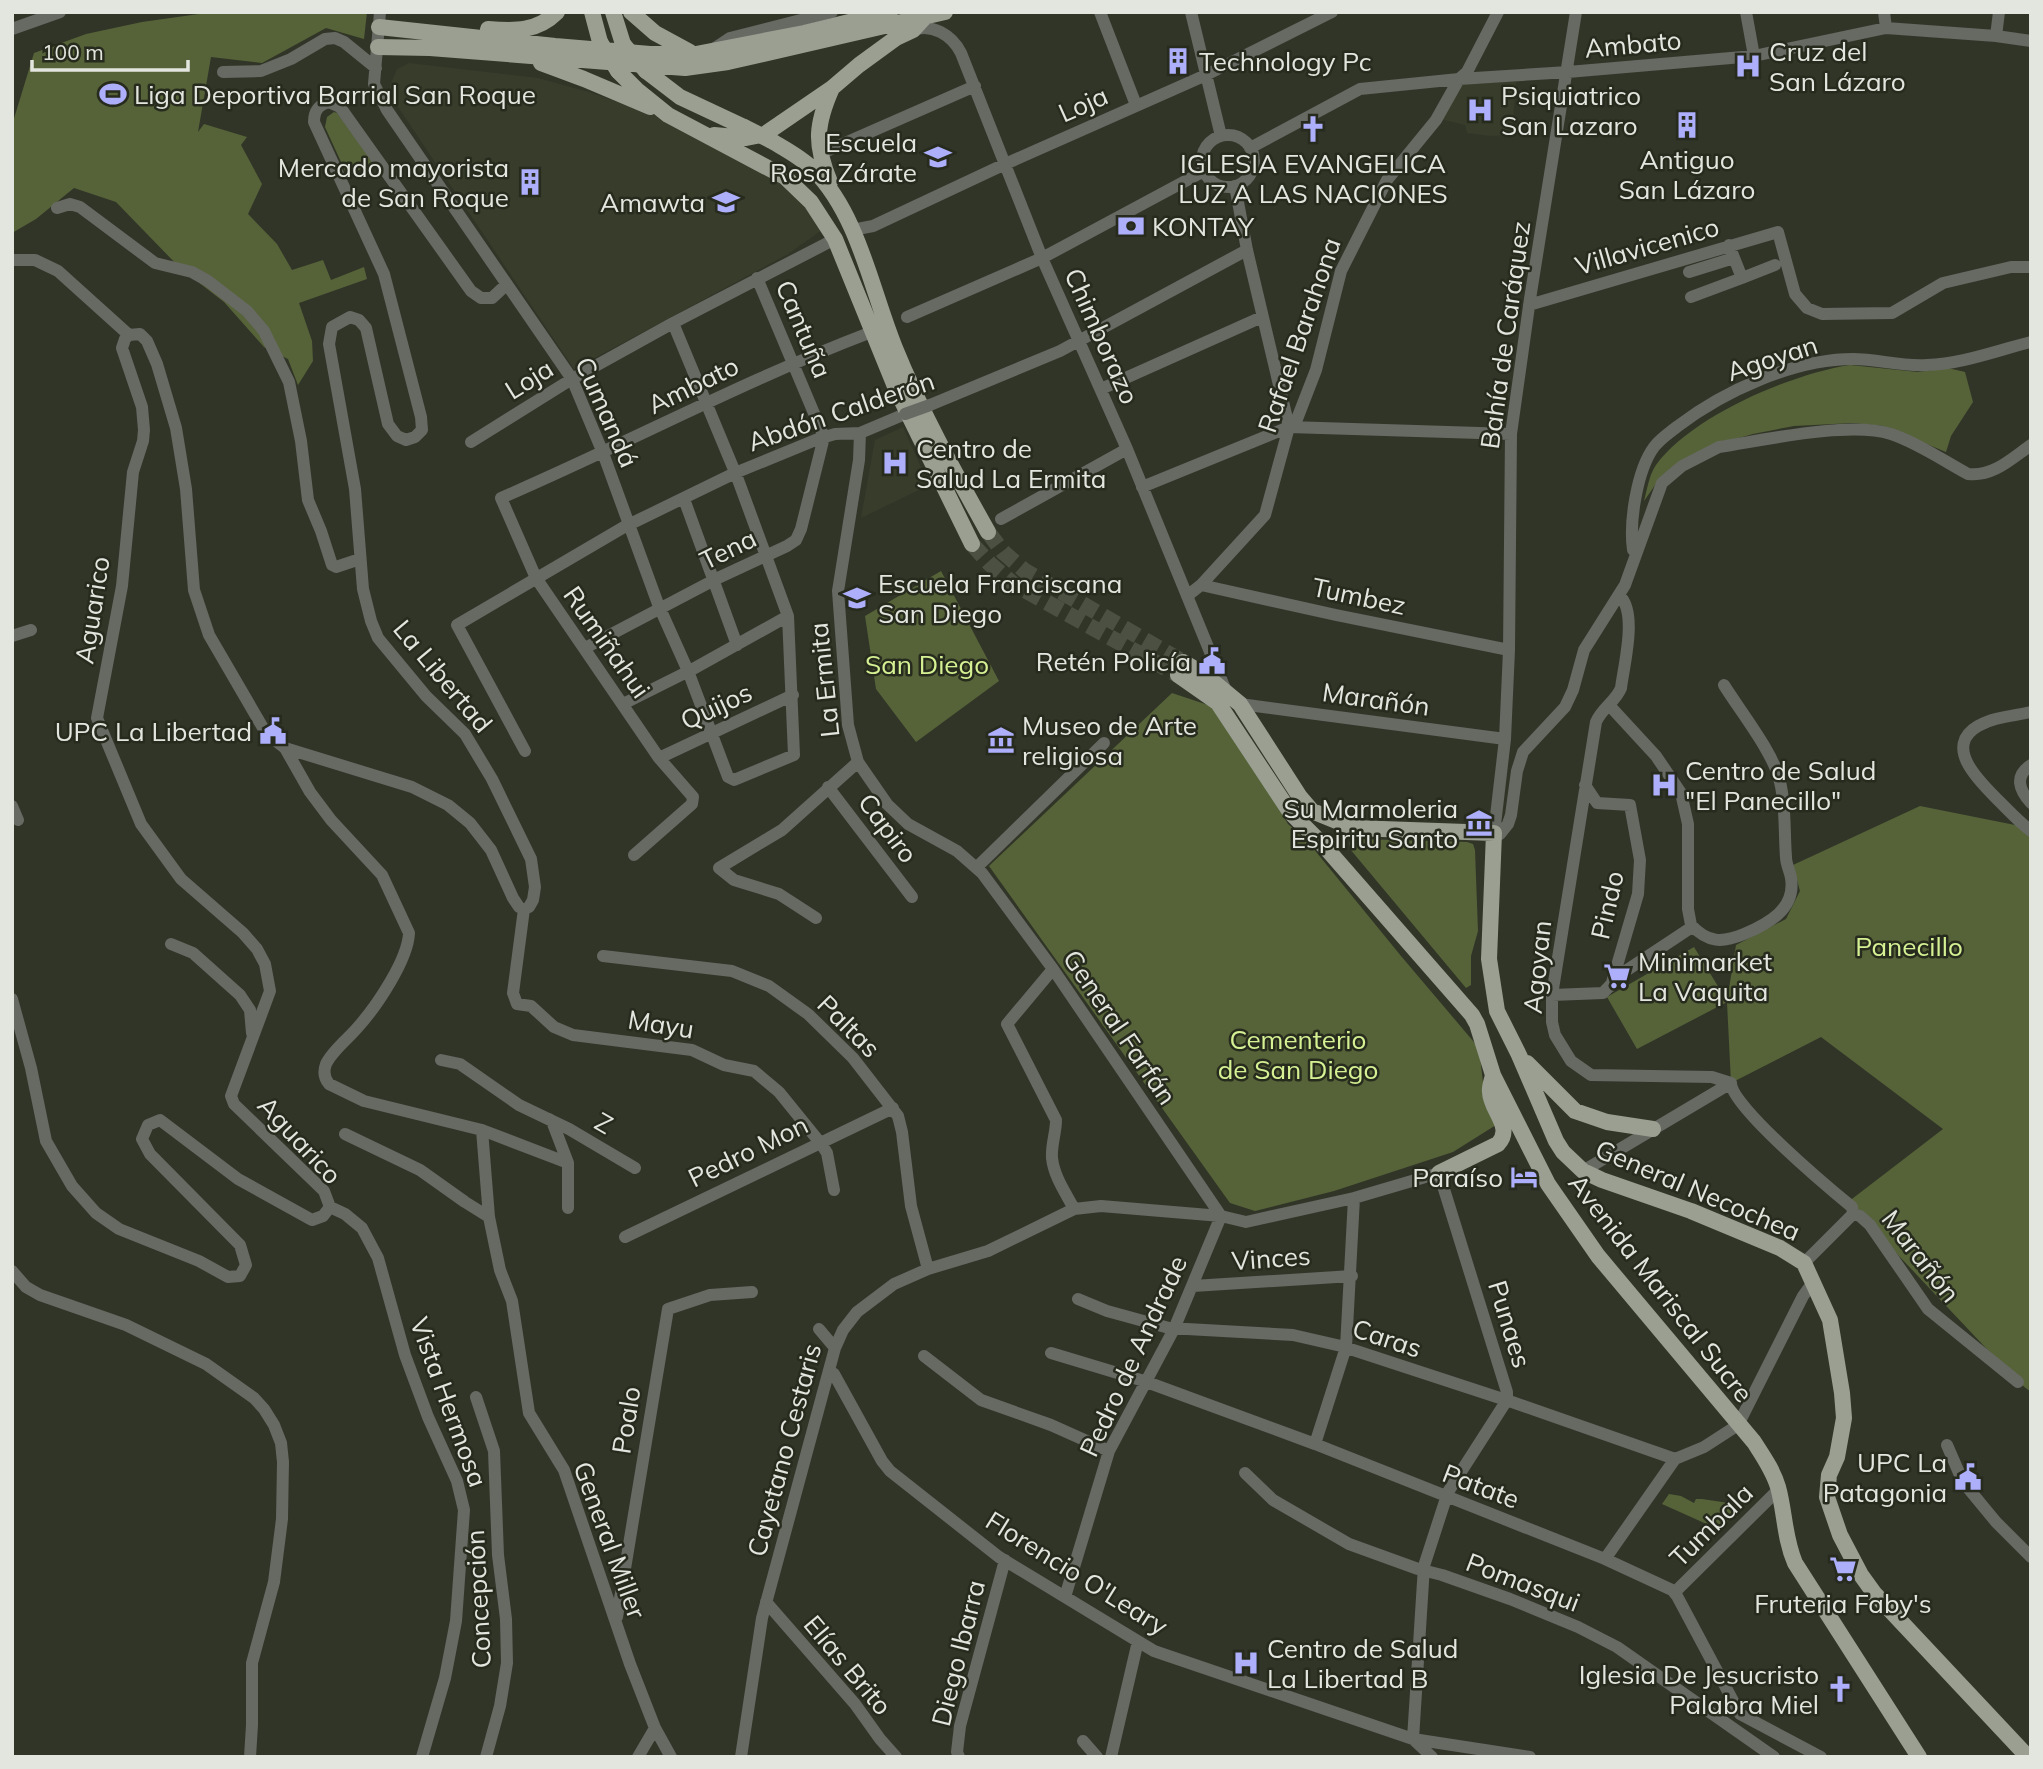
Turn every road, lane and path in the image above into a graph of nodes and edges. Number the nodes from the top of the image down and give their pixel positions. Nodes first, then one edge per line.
1 (60, 12) edge
2 (557, 12) edge
3 (593, 12) edge
4 (613, 12) edge
5 (631, 12) edge
6 (832, 12) edge
7 (890, 12) edge
8 (945, 12) edge
9 (1100, 12) edge
10 (1191, 12) edge
11 (1498, 12) edge
12 (1576, 12) edge
13 (1746, 12) edge
14 (1884, 12) edge
15 (1999, 12) edge
16 (1325, 14) edge
17 (926, 16) junction
18 (380, 20) edge
19 (878, 27) junction
20 (1886, 28) junction
21 (12, 29) edge
22 (913, 30) junction
23 (414, 31) junction
24 (1996, 36) junction
25 (896, 38) junction
26 (2031, 41) edge
27 (378, 47) junction
28 (703, 52) junction
29 (522, 56) junction
30 (1754, 56) junction
31 (376, 68) junction
32 (223, 72) dead end
33 (1568, 72) junction
34 (1206, 75) junction
35 (1459, 79) junction
36 (975, 86) junction
37 (832, 88) junction
38 (1136, 105) junction
39 (668, 115) junction
40 (701, 132) junction
41 (1221, 136) junction
42 (1250, 148) junction
43 (820, 154) junction
44 (1003, 165) junction
45 (1204, 171) junction
46 (1235, 186) junction
47 (839, 203) junction
48 (57, 208) dead end
49 (852, 230) junction
50 (835, 239) junction
51 (1730, 245) junction
52 (1247, 250) junction
53 (1042, 258) junction
54 (1734, 258) junction
55 (12, 260) edge
56 (1775, 265) dead end
57 (2031, 267) edge
58 (1689, 272) dead end
59 (757, 278) junction
60 (1742, 278) junction
61 (507, 284) junction
62 (1691, 297) dead end
63 (1529, 305) junction
64 (907, 317) dead end
65 (1262, 317) junction
66 (673, 323) junction
67 (869, 333) dead end
68 (129, 335) junction
69 (1079, 340) junction
70 (2031, 342) edge
71 (794, 362) junction
72 (572, 379) junction
73 (1101, 389) junction
74 (707, 403) junction
75 (1289, 427) junction
76 (860, 433) junction
77 (1511, 433) junction
78 (824, 437) junction
79 (471, 442) dead end
80 (2031, 445) edge
81 (1127, 449) junction
82 (603, 453) junction
83 (735, 473) junction
84 (1142, 487) junction
85 (501, 498) joint
86 (684, 499) junction
87 (1001, 519) dead end
88 (628, 525) junction
89 (988, 532) tunnel mouth
90 (972, 544) tunnel mouth
91 (765, 555) junction
92 (1634, 557) junction
93 (360, 559) junction
94 (536, 578) junction
95 (714, 581) junction
96 (1201, 585) junction
97 (1619, 595) junction
98 (1187, 596) junction
99 (660, 609) junction
100 (788, 616) junction
101 (32, 630) dead end
102 (12, 636) edge
103 (737, 645) junction
104 (585, 648) junction
105 (1509, 650) junction
106 (688, 671) junction
107 (1724, 685) dead end
108 (1226, 691) junction
109 (793, 695) junction
110 (623, 704) junction
111 (1240, 704) junction
112 (1609, 705) junction
113 (2031, 712) edge
114 (712, 733) junction
115 (1505, 739) junction
116 (1104, 743) dead end
117 (285, 748) junction
118 (525, 751) dead end
119 (659, 758) junction
120 (858, 762) junction
121 (2031, 765) edge
122 (1585, 785) junction
123 (828, 786) junction
124 (2031, 803) edge
125 (12, 806) edge
126 (18, 820) dead end
127 (1354, 828) junction
128 (2031, 831) edge
129 (1494, 833) junction
130 (1326, 848) junction
131 (634, 855) dead end
132 (977, 867) junction
133 (912, 897) dead end
134 (524, 909) junction
135 (816, 918) dead end
136 (1692, 927) junction
137 (172, 944) dead end
138 (603, 956) dead end
139 (1052, 969) junction
140 (1611, 986) junction
141 (1552, 995) junction
142 (12, 999) edge
143 (253, 1037) junction
144 (1519, 1055) junction
145 (441, 1060) dead end
146 (1493, 1075) junction
147 (1731, 1083) junction
148 (893, 1108) junction
149 (549, 1119) junction
150 (1653, 1129) junction
151 (482, 1130) junction
152 (345, 1134) dead end
153 (819, 1141) junction
154 (568, 1163) junction
155 (635, 1168) dead end
156 (1583, 1171) junction
157 (1439, 1172) junction
158 (834, 1190) dead end
159 (1354, 1198) junction
160 (330, 1207) junction
161 (568, 1208) dead end
162 (1074, 1209) junction
163 (1853, 1214) junction
164 (1221, 1216) junction
165 (489, 1217) junction
166 (625, 1237) dead end
167 (1804, 1263) junction
168 (928, 1269) junction
169 (12, 1271) edge
170 (1352, 1276) junction
171 (1814, 1281) junction
172 (1193, 1286) junction
173 (752, 1292) dead end
174 (1078, 1299) dead end
175 (819, 1329) dead end
176 (1174, 1329) junction
177 (1346, 1347) junction
178 (835, 1348) junction
179 (1051, 1353) dead end
180 (923, 1356) dead end
181 (829, 1371) junction
182 (1144, 1381) junction
183 (2018, 1382) dead end
184 (477, 1398) dead end
185 (1507, 1400) junction
186 (1738, 1425) junction
187 (1315, 1444) junction
188 (1947, 1445) dead end
189 (1109, 1451) junction
190 (1675, 1460) junction
191 (1245, 1474) dead end
192 (1779, 1489) junction
193 (1446, 1497) junction
194 (2031, 1557) edge
195 (1605, 1559) junction
196 (1005, 1560) junction
197 (1423, 1571) junction
198 (1675, 1592) junction
199 (1065, 1597) junction
200 (766, 1602) junction
201 (616, 1621) junction
202 (1138, 1642) junction
203 (1740, 1714) junction
204 (1733, 1727) junction
205 (655, 1728) junction
206 (1413, 1739) junction
207 (1083, 1741) dead end
208 (250, 1757) edge
209 (422, 1757) edge
210 (486, 1757) edge
211 (638, 1757) edge
212 (671, 1757) edge
213 (741, 1757) edge
214 (896, 1757) edge
215 (959, 1757) edge
216 (1097, 1757) edge
217 (1111, 1757) edge
218 (1432, 1757) edge
219 (1530, 1757) edge
220 (1774, 1757) edge
221 (1821, 1757) edge
222 (1919, 1757) edge
223 (2028, 1757) edge

1 - 21 street
2 - 23 main road
3 - 39 main road, bridge
4 - 47 main road, bridge
5 - 28 main road
6 - 28 street
7 - 28 main road
8 - 17 main road
9 - 38 street
10 - 34 street
11 - 35 street, Rafael Barahona
12 - 33 street, Bahía de Caráquez
13 - 30 street
14 - 20 street
15 - 24 street
16 - 34 street, Loja
17 - 19 main road
17 - 22 main road
18 - 23 main road
18 - 27 street, Cumandá
19 - 25 main road
19 - 29 main road
20 - 24 street, Ambato
20 - 30 street, Ambato
22 - 25 main road
22 - 36 street, Chimborazo
23 - 28 main road
24 - 26 street, Ambato
25 - 37 main road
27 - 29 main road
27 - 31 street, Cumandá
29 - 39 main road
30 - 33 street, Ambato
31 - 32 street
31 - 61 street, Cumandá
33 - 35 street, Ambato
33 - 63 street, Bahía de Caráquez
34 - 38 street, Loja
34 - 41 street
35 - 42 street, Ambato
35 - 75 street, Rafael Barahona
36 - 43 street
36 - 44 street, Chimborazo
37 - 40 main road
37 - 43 main road
38 - 44 street, Loja
39 - 40 main road
40 - 50 main road
41 - 42 street
41 - 45 street
42 - 46 street
43 - 47 main road
44 - 49 street, Loja
44 - 53 street, Chimborazo
45 - 46 street
45 - 53 street
46 - 52 street
47 - 49 main road
48 - 93 street
49 - 89 main road
50 - 59 street, Loja
50 - 90 main road
51 - 54 street
51 - 57 street, Villavicenico
51 - 63 street, Villavicenico
52 - 65 street
52 - 69 street, Abdón Calderón
53 - 64 street
53 - 69 street, Chimborazo
54 - 58 street
54 - 60 street
55 - 68 street
56 - 60 street
59 - 66 street, Loja
59 - 71 street, Cantuña
60 - 62 street
61 - 72 street, Cumandá
61 - 93 street, La Libertad
63 - 77 street, Bahía de Caráquez
65 - 73 street
65 - 75 street
66 - 72 street, Loja
66 - 74 street
67 - 71 street, Ambato
68 - 117 street
68 - 143 street, Aguarico
69 - 73 street, Chimborazo
69 - 76 street, Abdón Calderón, bridge
70 - 92 street, Agoyan
71 - 74 street, Ambato
71 - 78 street, Cantuña
72 - 79 street, Loja
72 - 82 street, Cumandá
73 - 81 street, Chimborazo
74 - 82 street, Ambato
74 - 83 street
75 - 77 street
75 - 84 street
75 - 96 street, Rafael Barahona
76 - 78 street, Abdón Calderón
76 - 120 street, La Ermita
77 - 105 street, Bahía de Caráquez
78 - 83 street, Abdón Calderón
78 - 91 street, Tena
80 - 92 street
81 - 84 street, Chimborazo
81 - 87 street
82 - 85 street, Ambato
82 - 88 street, Cumandá
83 - 86 street, Abdón Calderón
83 - 91 street
84 - 98 street, Chimborazo
85 - 94 street, Rumiñahui
86 - 88 street, Abdón Calderón
86 - 95 street
88 - 94 street, Abdón Calderón
88 - 99 street, Cumandá
91 - 95 street, Tena
91 - 100 street
92 - 97 street
93 - 134 street, La Libertad
94 - 104 street, Rumiñahui
94 - 118 street, Abdón Calderón
95 - 99 street, Tena
95 - 103 street
96 - 98 street, Rafael Barahona
96 - 105 street, Tumbez
97 - 112 street, Agoyan
97 - 129 street
98 - 108 street, Chimborazo
99 - 104 street, Tena
99 - 106 street, Cumandá
100 - 103 street
100 - 109 street
101 - 102 street
103 - 106 street
104 - 110 street, Rumiñahui
105 - 115 street, Bahía de Caráquez
106 - 110 street
106 - 114 street, Cumandá
107 - 136 street
108 - 111 main road, Avenida Mariscal Sucre
108 - 130 main road, Avenida Mariscal Sucre
109 - 114 street, Quijos
109 - 114 street, Cumandá
110 - 119 street, Rumiñahui
111 - 115 street, Marañón
111 - 127 main road, Avenida Mariscal Sucre
112 - 122 street, Agoyan
112 - 136 street
113 - 128 street
114 - 119 street, Quijos
115 - 129 street, Bahía de Caráquez
116 - 132 street
117 - 134 street
117 - 151 street
119 - 131 street, Rumiñahui
120 - 123 street
120 - 132 street, La Ermita
121 - 124 street
122 - 140 street, Pindo
122 - 141 street, Agoyan
123 - 133 street, Capiro
123 - 135 street
125 - 126 street
127 - 129 main road
127 - 130 main road
129 - 144 main road, General Necochea
130 - 146 main road, Avenida Mariscal Sucre
132 - 139 street, General Farfán
134 - 153 street, Mayu
136 - 140 street
137 - 143 street
138 - 148 street, Paltas
139 - 162 street
139 - 164 street, General Farfán
140 - 141 street
141 - 147 street, Agoyan
142 - 160 street, Aguarico
143 - 160 street, Aguarico
144 - 150 main road
144 - 156 main road, General Necochea
145 - 149 street, Z
146 - 157 main road
146 - 186 main road, Avenida Mariscal Sucre
147 - 150 street
147 - 163 street
148 - 153 street, Pedro Mon
148 - 168 street, Paltas
149 - 154 street
149 - 155 street, Z
150 - 156 street
151 - 154 street
151 - 165 street, General Miller
152 - 165 street
153 - 158 street, Mayu
153 - 166 street, Pedro Mon
154 - 161 street
156 - 167 main road, General Necochea
157 - 159 street, Cayetano Cestaris
157 - 185 street, Punaes
159 - 164 street, Cayetano Cestaris
159 - 170 street
160 - 209 street, Vista Hermosa
162 - 164 street, Cayetano Cestaris
162 - 168 street, Cayetano Cestaris
163 - 167 street
163 - 183 street, Marañón
164 - 172 street, Pedro de Andrade
165 - 201 street, General Miller
167 - 171 main road, General Necochea
168 - 178 street, Cayetano Cestaris
169 - 208 street
170 - 172 street, Vinces
170 - 177 street
171 - 186 street
171 - 223 main road, General Necochea
172 - 176 street, Pedro de Andrade
173 - 201 street, Poalo
174 - 176 street, Caras
175 - 178 street
176 - 177 street, Caras
176 - 182 street, Pedro de Andrade
177 - 185 street, Caras
177 - 187 street
178 - 181 street, Cayetano Cestaris
179 - 182 street, Patate
180 - 189 street
181 - 196 street, Florencio O'Leary
181 - 200 street, Cayetano Cestaris
182 - 187 street, Patate
182 - 189 street, Pedro de Andrade
184 - 210 street, Concepción
185 - 190 street, Caras
185 - 193 street, Punaes
186 - 190 street
186 - 192 main road, Avenida Mariscal Sucre
187 - 193 street, Patate
188 - 194 street
189 - 199 street, Pedro de Andrade
190 - 195 street
191 - 197 street, Pomasqui
192 - 198 street, Tumbala
192 - 222 main road, Avenida Mariscal Sucre
193 - 195 street, Patate
193 - 197 street, Punaes
195 - 198 street, Patate
196 - 199 street, Florencio O'Leary
196 - 215 street, Diego Ibarra
197 - 204 street, Pomasqui
197 - 206 street, Punaes
198 - 203 street
199 - 202 street, Florencio O'Leary
200 - 213 street, Cayetano Cestaris
200 - 214 street, Elías Brito
201 - 205 street, General Miller
202 - 206 street, Florencio O'Leary
202 - 217 street
203 - 204 street
203 - 221 street
204 - 220 street, Pomasqui
205 - 211 street
205 - 212 street, General Miller
206 - 218 street
206 - 219 street, Florencio O'Leary
207 - 216 street

